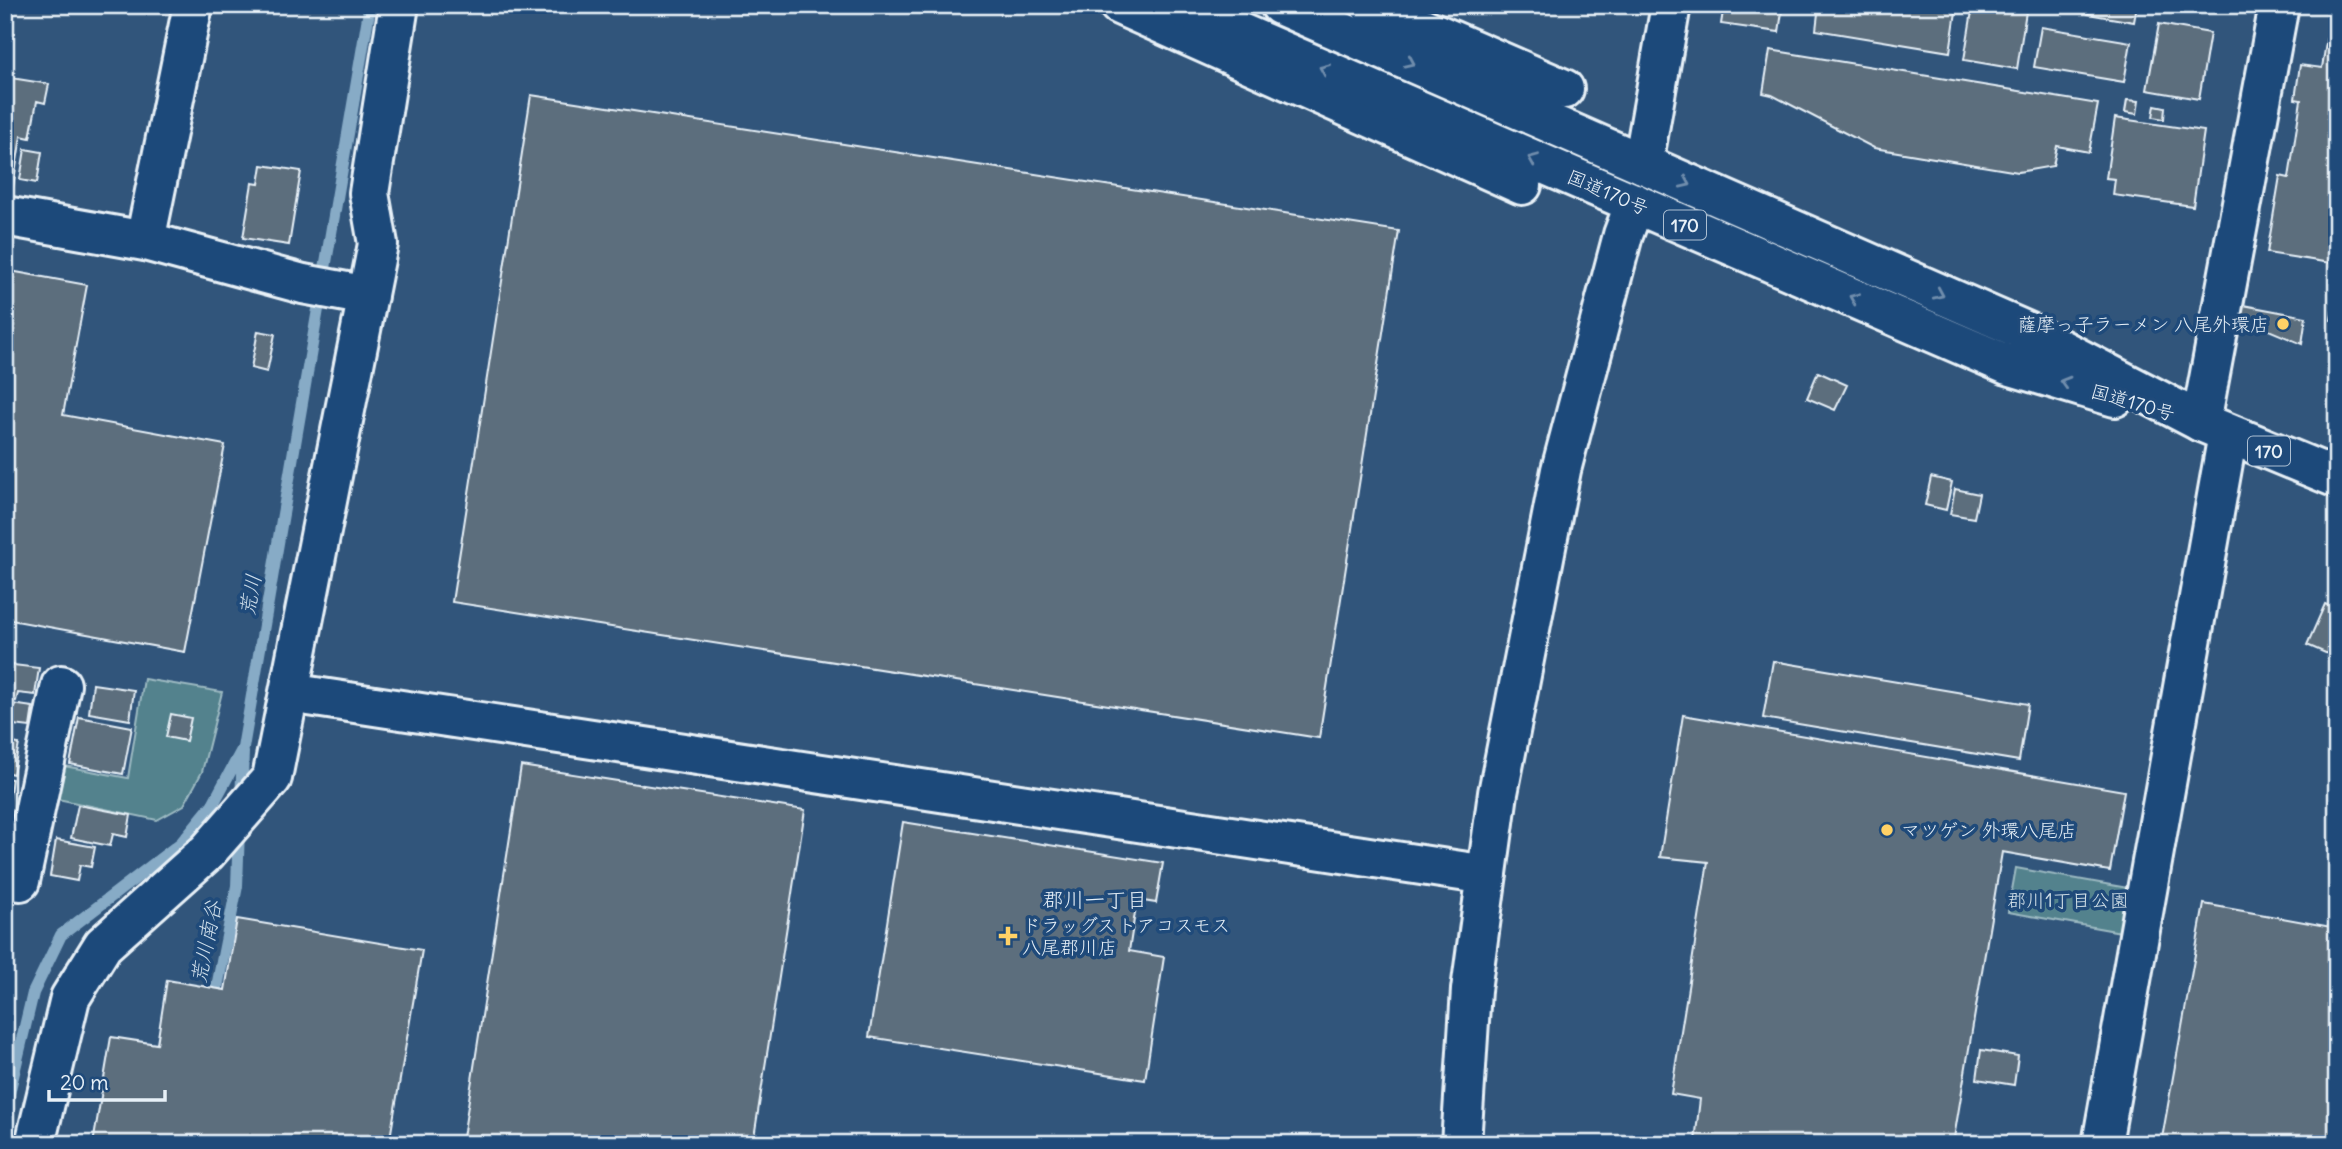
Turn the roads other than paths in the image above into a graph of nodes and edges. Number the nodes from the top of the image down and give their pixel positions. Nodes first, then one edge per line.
1 (192, 5) edge
2 (399, 5) edge
3 (424, 5) edge
4 (1119, 5) edge
5 (1176, 5) edge
6 (1280, 5) edge
7 (1370, 5) edge
8 (1671, 5) edge
9 (2279, 5) edge
10 (1564, 89) dead end
11 (1643, 164) junction
12 (1522, 185) dead end
13 (1634, 203) junction
14 (5, 216) edge
15 (145, 241) junction
16 (378, 244) junction
17 (337, 290) junction
18 (2215, 428) junction
19 (2337, 478) edge
20 (61, 685) dead end
21 (289, 693) junction
22 (1487, 875) junction
23 (24, 882) edge
24 (1467, 1143) edge
25 (35, 1144) edge
26 (2102, 1144) edge

1 - 15 main road
2 - 16 main road
3 - 16 main road
4 - 12 main road
13 -> 5 main road, 国道170号 / 170
6 -> 11 main road, 国道170号 / 170
7 - 10 main road
8 - 11 main road
9 - 18 main road
11 -> 18 main road, 国道170号 / 170
18 -> 13 main road, 国道170号 / 170
13 - 22 main road
14 - 15 main road
15 - 17 main road
16 - 17 main road
17 - 21 main road
18 - 19 main road, 国道170号 / 170
18 - 26 main road
20 - 23 main road
21 - 22 main road
21 - 25 main road
22 - 24 main road

